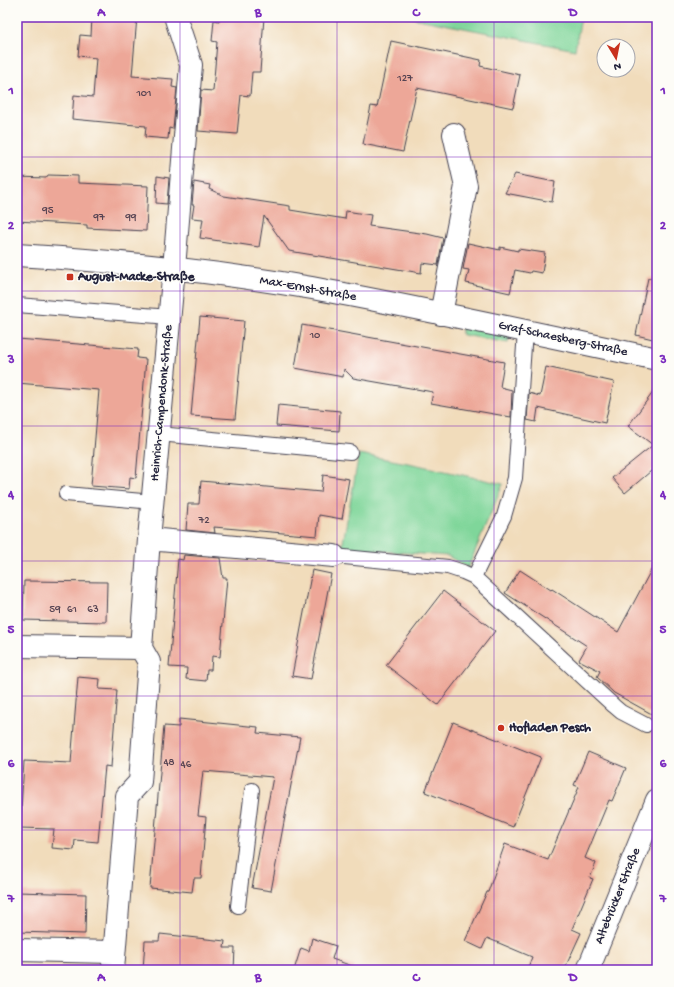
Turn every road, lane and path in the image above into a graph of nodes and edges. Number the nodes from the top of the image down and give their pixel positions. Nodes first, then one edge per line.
1 (176, 19) dead end
2 (454, 134) dead end
3 (17, 255) edge
4 (174, 268) junction
5 (17, 305) edge
6 (441, 314) junction
7 (170, 317) junction
8 (470, 319) joint
9 (525, 331) junction
10 (657, 359) edge
11 (159, 434) junction
12 (350, 452) dead end
13 (66, 494) dead end
14 (153, 502) junction
15 (149, 539) junction
16 (334, 556) joint
17 (474, 577) junction
18 (17, 646) edge
19 (141, 648) junction
20 (646, 725) dead end
21 (252, 790) dead end
22 (657, 800) edge
23 (238, 906) dead end
24 (17, 950) edge
25 (113, 961) edge
26 (588, 970) edge

1 - 4 street
2 - 6 street
3 - 4 street, Max-Ernst-Straße
4 - 6 street, Max-Ernst-Straße
4 - 7 street, Heinrich-Campendonk-Straße
5 - 7 lane
6 - 8 street, Max-Ernst-Straße
7 - 11 street, Heinrich-Campendonk-Straße
8 - 9 street, Graf-Schaesberg-Straße
9 - 10 street, Graf-Schaesberg-Straße
9 - 17 lane
11 - 12 lane
11 - 14 street, Heinrich-Campendonk-Straße
13 - 14 lane
14 - 15 street, Heinrich-Campendonk-Straße
15 - 16 street
15 - 19 street, Heinrich-Campendonk-Straße
16 - 17 lane
17 - 20 lane
18 - 19 street
19 - 25 street, Heinrich-Campendonk-Straße
21 - 23 lane
22 - 26 street, Altebrücker Straße
24 - 25 street, Heinrich-Campendonk-Straße

